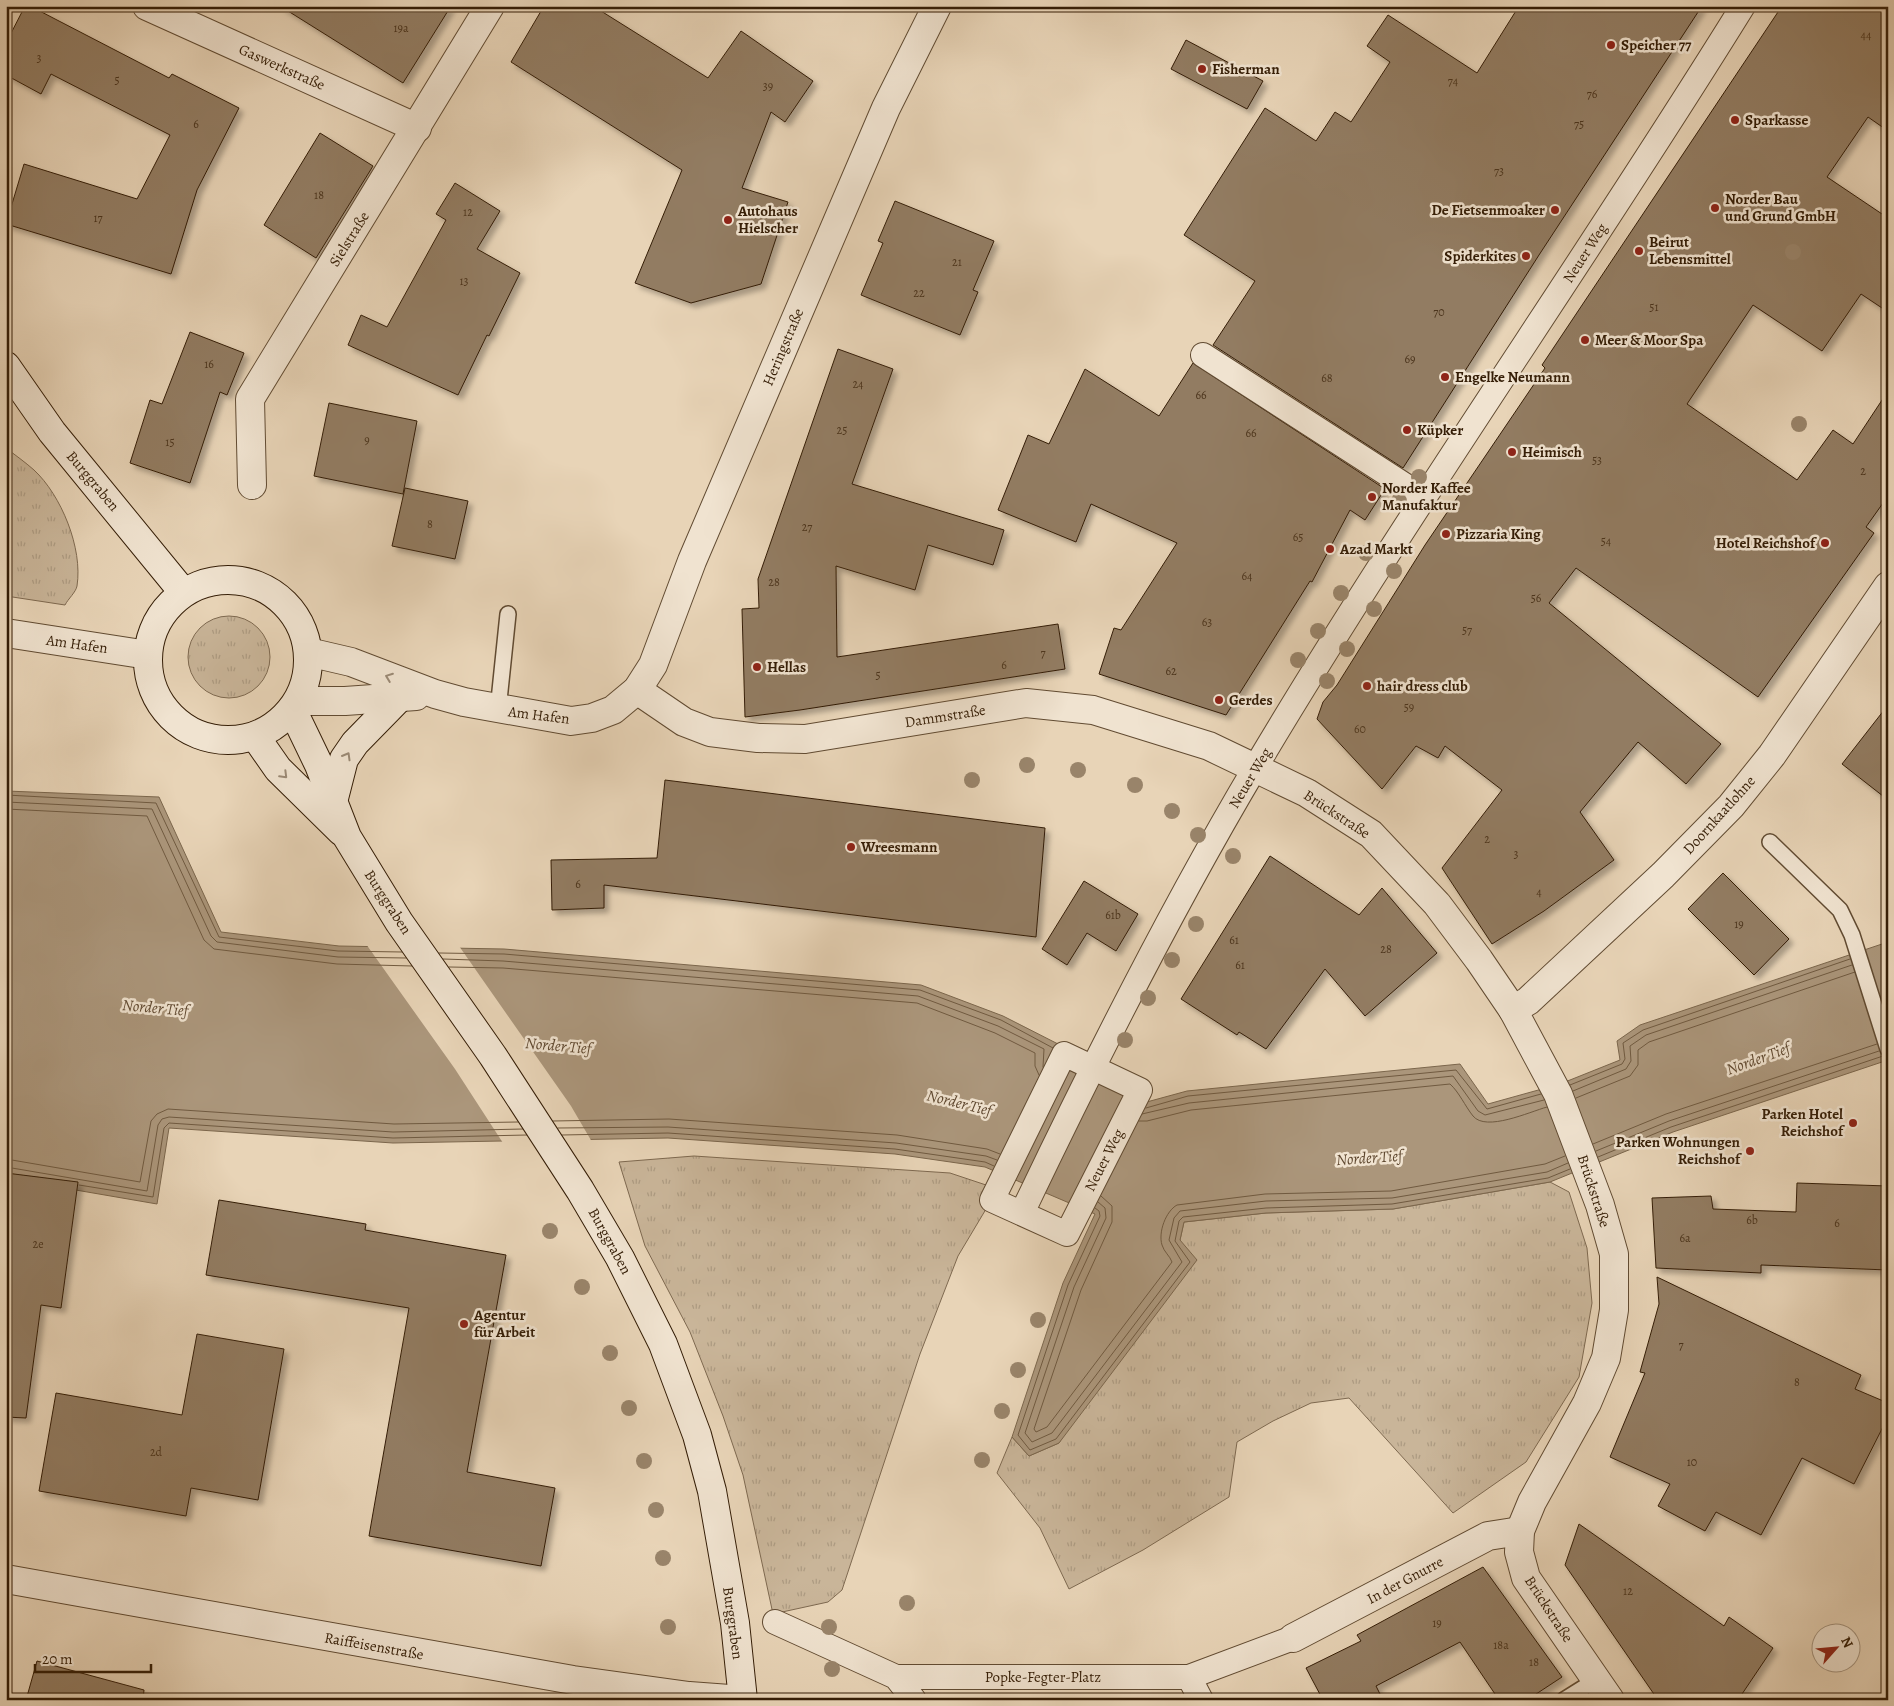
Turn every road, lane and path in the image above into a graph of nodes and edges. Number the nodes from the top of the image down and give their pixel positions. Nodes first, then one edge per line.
1 (147, 6) edge
2 (490, 6) edge
3 (937, 6) edge
4 (1743, 6) edge
5 (417, 128) junction
6 (1202, 354) dead end
7 (6, 366) edge
8 (252, 485) dead end
9 (1424, 497) junction
10 (1888, 586) edge
11 (183, 592) junction
12 (508, 614) dead end
13 (6, 633) edge
14 (308, 652) junction
15 (148, 655) junction
16 (637, 690) junction
17 (435, 694) junction
18 (400, 697) junction
19 (295, 705) junction
20 (498, 710) junction
21 (255, 736) junction
22 (1255, 768) junction
23 (333, 802) junction
24 (347, 837) junction
25 (1770, 842) dead end
26 (1512, 1010) junction
27 (1888, 1049) edge
28 (1092, 1068) junction
29 (1022, 1213) junction
30 (1520, 1531) junction
31 (6, 1579) edge
32 (775, 1622) dead end
33 (1293, 1638) joint
34 (896, 1677) junction
35 (1189, 1677) junction
36 (1603, 1690) edge
37 (743, 1700) edge
38 (914, 1700) edge
39 (1201, 1700) edge
40 (1564, 1700) edge

1 - 5 street, Gaswerkstraße
2 - 5 street, Sielstraße
3 - 16 street, Heringstraße
4 - 9 street, Neuer Weg
5 - 8 street, Sielstraße
6 - 9 street
7 - 11 street, Burggraben
9 - 22 street, Neuer Weg
10 - 26 street, Doornkaatlohne
11 - 14 street
11 - 15 street
12 - 20 lane
13 - 15 street, Am Hafen
17 -> 14 street, Am Hafen
14 - 19 street
15 - 21 street
16 - 20 street, Am Hafen
16 - 22 street, Dammstraße
17 - 18 street, Am Hafen
17 - 20 street, Am Hafen
18 - 19 street, Am Hafen
23 -> 18 street
19 - 21 street
19 - 23 street, Burggraben
21 -> 24 street, Burggraben
22 - 26 street, Brückstraße
22 - 28 street, Neuer Weg
23 - 24 street, Burggraben
24 - 37 street, Burggraben
25 - 27 lane
26 - 30 street, Brückstraße
28 - 29 street, Neuer Weg
28 - 29 street, Neuer Weg
28 - 29 street, Neuer Weg
30 - 33 street, In der Gnurre
30 - 36 street, Brückstraße
31 - 37 street, Raiffeisenstraße
32 - 34 street, Popke-Fegter-Platz
33 - 35 street, Popke-Fegter-Platz
34 - 35 street, Popke-Fegter-Platz
34 - 38 street, Popke-Fegter-Platz
35 - 39 street
36 - 40 lane

